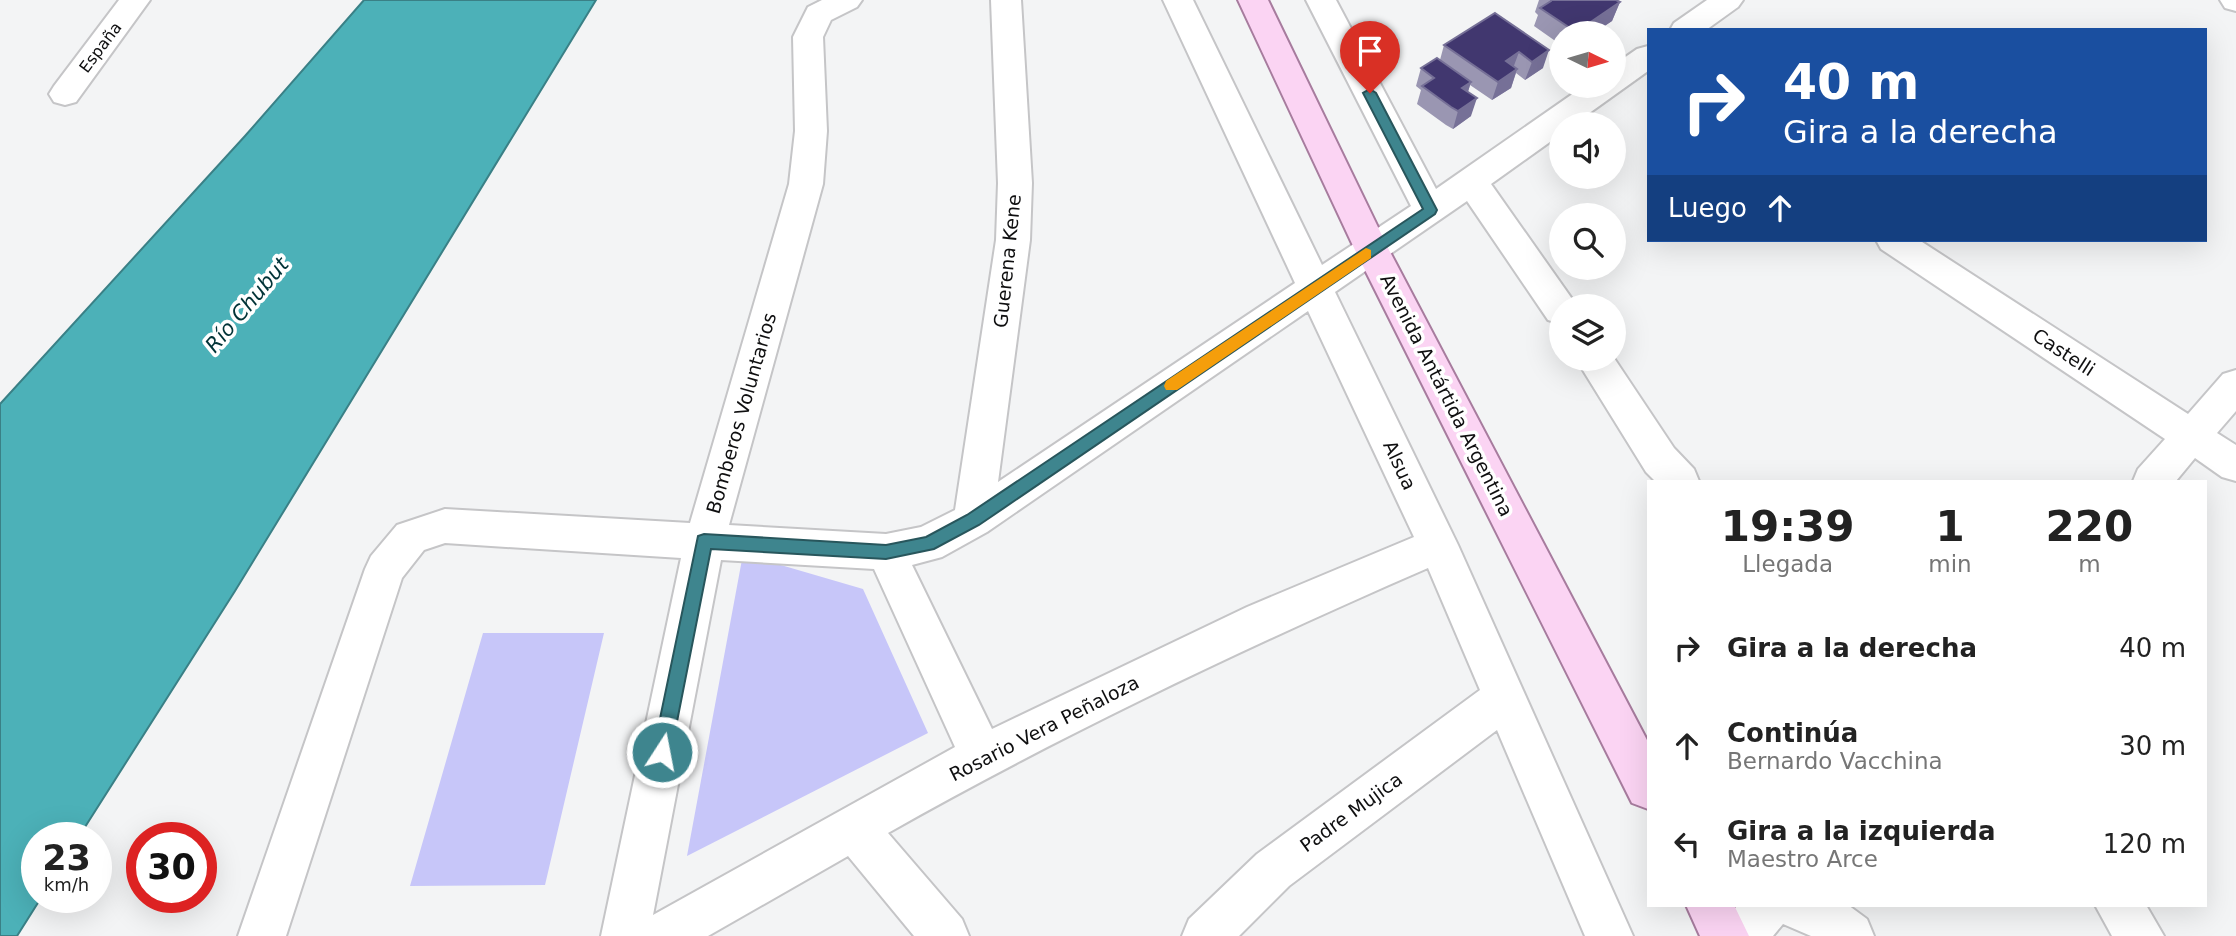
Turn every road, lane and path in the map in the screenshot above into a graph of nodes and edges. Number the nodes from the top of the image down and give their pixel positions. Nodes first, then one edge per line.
1 (135, 0) edge
2 (1006, 0) edge
3 (1178, 0) edge
4 (1253, 0) edge
5 (1321, 0) edge
6 (1728, 0) edge
7 (833, 7) edge
8 (1688, 28) edge
9 (1630, 74) edge
10 (65, 94) dead end
11 (1471, 181) junction
12 (1430, 210) junction
13 (1896, 242) edge
14 (1372, 250) junction
15 (1317, 288) junction
16 (1550, 294) edge
17 (1602, 371) edge
18 (2236, 386) edge
19 (2192, 436) junction
20 (2236, 465) edge
21 (1679, 480) edge
22 (2153, 480) edge
23 (973, 520) junction
24 (704, 542) junction
25 (1438, 545) junction
26 (886, 552) junction
27 (1506, 697) junction
28 (982, 757) junction
29 (1647, 785) edge
30 (854, 828) junction
31 (1710, 907) edge
32 (1767, 907) edge
33 (1799, 907) edge
34 (2119, 907) edge
35 (262, 936) edge
36 (625, 936) edge
37 (662, 936) edge
38 (945, 936) edge
39 (1206, 936) edge
40 (1609, 936) edge
41 (1725, 936) edge
42 (1741, 936) edge
43 (1850, 936) edge
44 (2140, 936) edge

1 - 10 street, España
2 - 23 street, Guerena Kene
3 - 15 street, Alsua
4 - 14 main road, Avenida Antártida Argentina
5 - 12 street
6 - 8 street
7 - 24 street, Bomberos Voluntarios
9 - 11 street
11 - 12 street
11 - 16 street
12 - 14 street
13 - 19 street, Castelli
14 - 15 street
14 - 29 main road, Avenida Antártida Argentina
15 - 23 street
15 - 25 street, Alsua
17 - 21 street
18 - 19 street
19 - 20 street, Castelli
19 - 22 street
23 - 26 street
24 - 26 street
24 - 35 street
24 - 36 street, Bomberos Voluntarios
25 - 27 street, Alsua
25 - 28 street, Rosario Vera Peñaloza
26 - 28 street
27 - 39 street, Padre Mujica
27 - 40 street, Alsua
28 - 30 street, Rosario Vera Peñaloza
30 - 37 street, Rosario Vera Peñaloza
30 - 38 street
31 - 41 main road
32 - 42 street
33 - 43 street
34 - 44 street

